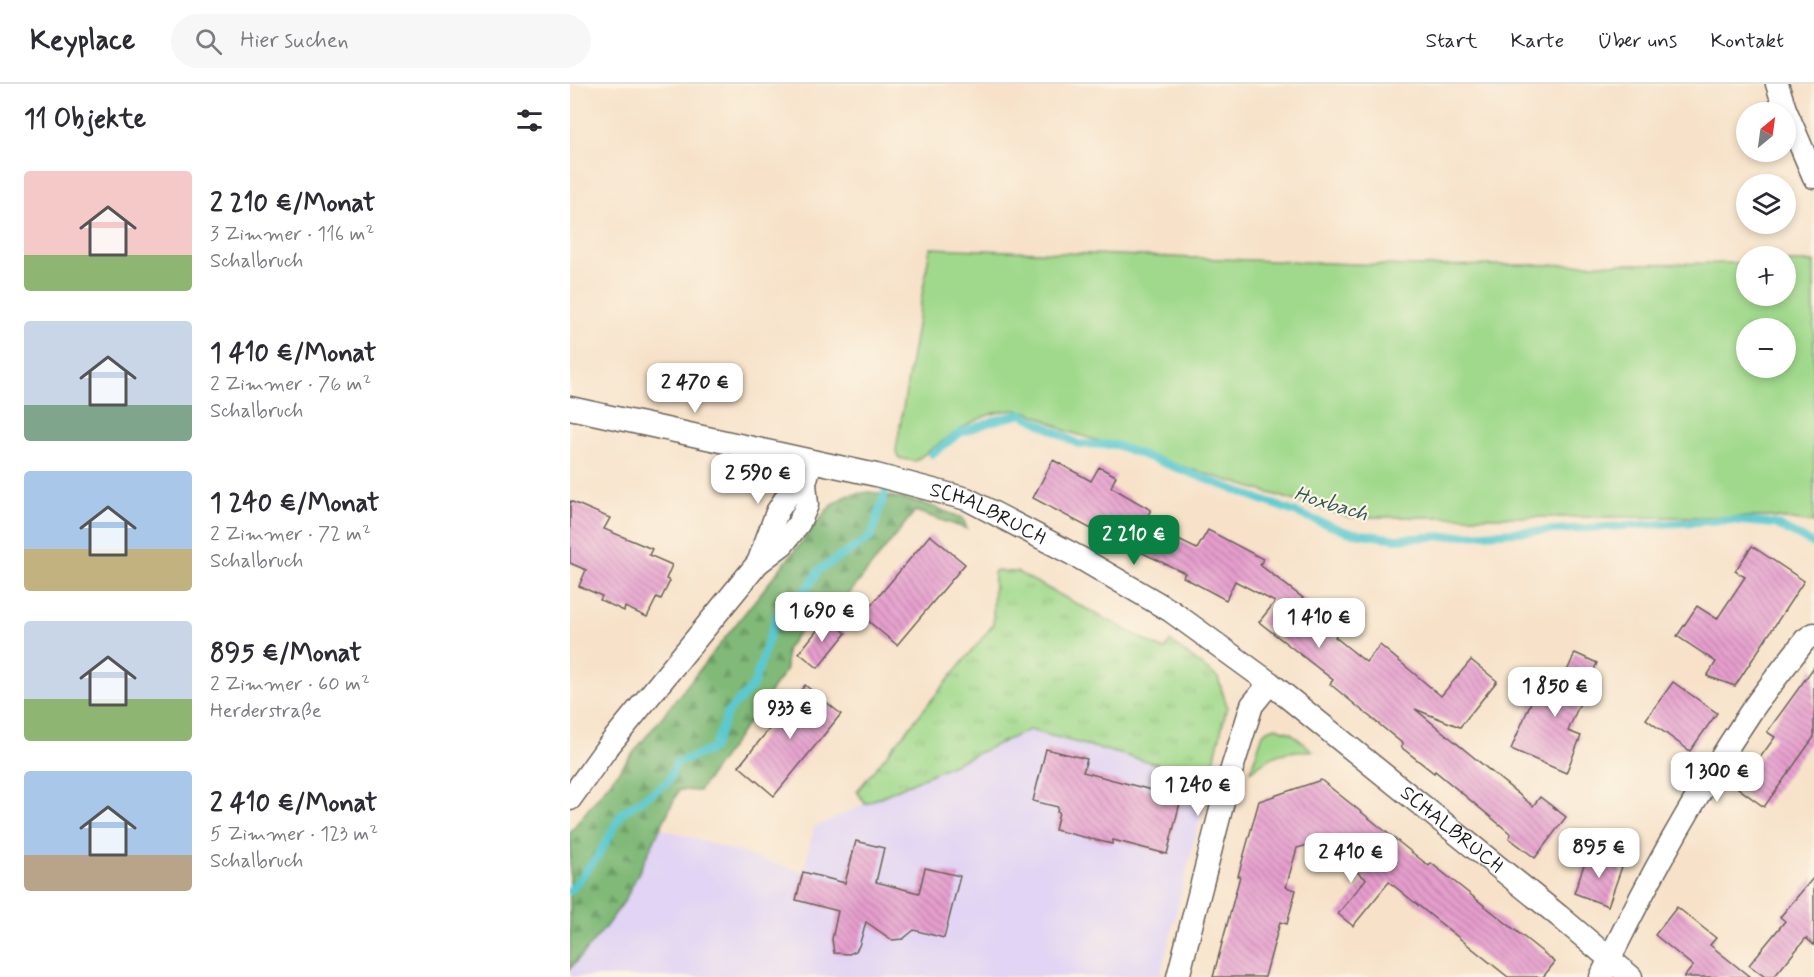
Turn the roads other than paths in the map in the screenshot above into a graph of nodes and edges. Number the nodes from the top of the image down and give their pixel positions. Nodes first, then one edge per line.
1 (1777, 84) edge
2 (1814, 177) edge
3 (570, 408) edge
4 (811, 461) junction
5 (1814, 634) edge
6 (1270, 683) junction
7 (570, 799) edge
8 (1605, 968) edge
9 (1178, 977) edge
10 (1631, 977) edge

1 - 2 street
3 - 4 street, SCHALBRUCH
4 - 6 street, SCHALBRUCH
4 - 7 street
5 - 8 street
6 - 8 street, SCHALBRUCH
6 - 9 street
8 - 10 street, SCHALBRUCH

